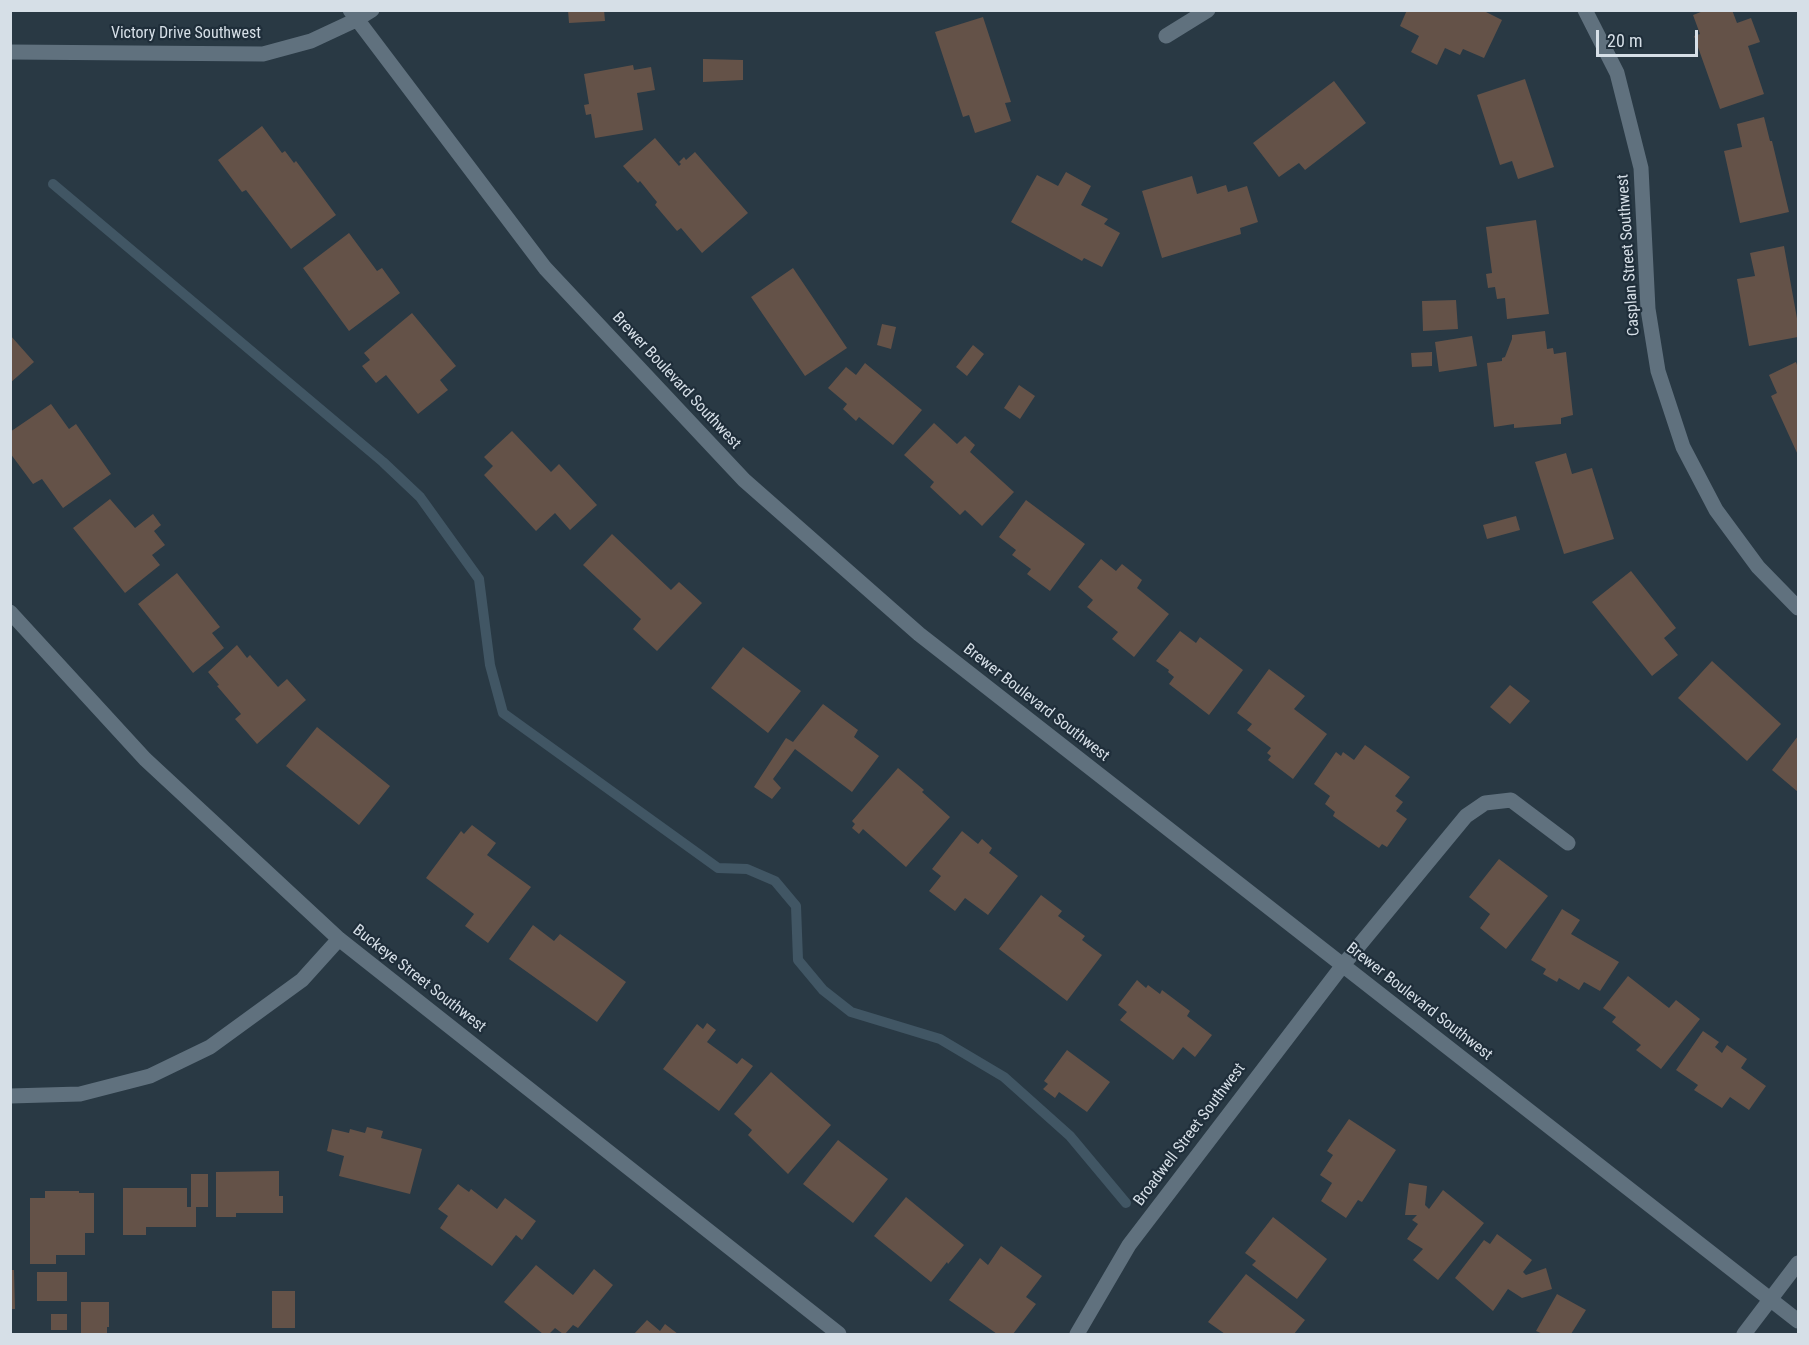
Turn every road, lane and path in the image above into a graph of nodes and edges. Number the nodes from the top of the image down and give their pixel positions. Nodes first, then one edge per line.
1 (372, 10) edge
2 (1208, 10) edge
3 (1585, 10) edge
4 (353, 15) edge
5 (1166, 36) dead end
6 (10, 52) edge
7 (1798, 608) edge
8 (10, 612) edge
9 (1568, 843) dead end
10 (339, 939) junction
11 (1342, 965) junction
12 (10, 1096) edge
13 (1798, 1263) edge
14 (1771, 1299) junction
15 (1798, 1321) edge
16 (839, 1335) edge
17 (1077, 1335) edge
18 (1744, 1335) edge

1 - 4 street, Victory Drive Southwest
2 - 5 street
3 - 7 street, Casplan Street Southwest
4 - 6 street, Victory Drive Southwest
4 - 11 street, Brewer Boulevard Southwest
8 - 10 street, Buckeye Street Southwest
9 - 11 street, Broadwell Street Southwest
10 - 12 street
10 - 16 street, Buckeye Street Southwest
11 - 14 street, Brewer Boulevard Southwest
11 - 17 street, Broadwell Street Southwest
13 - 14 street
14 - 15 street, Brewer Boulevard Southwest
14 - 18 street

